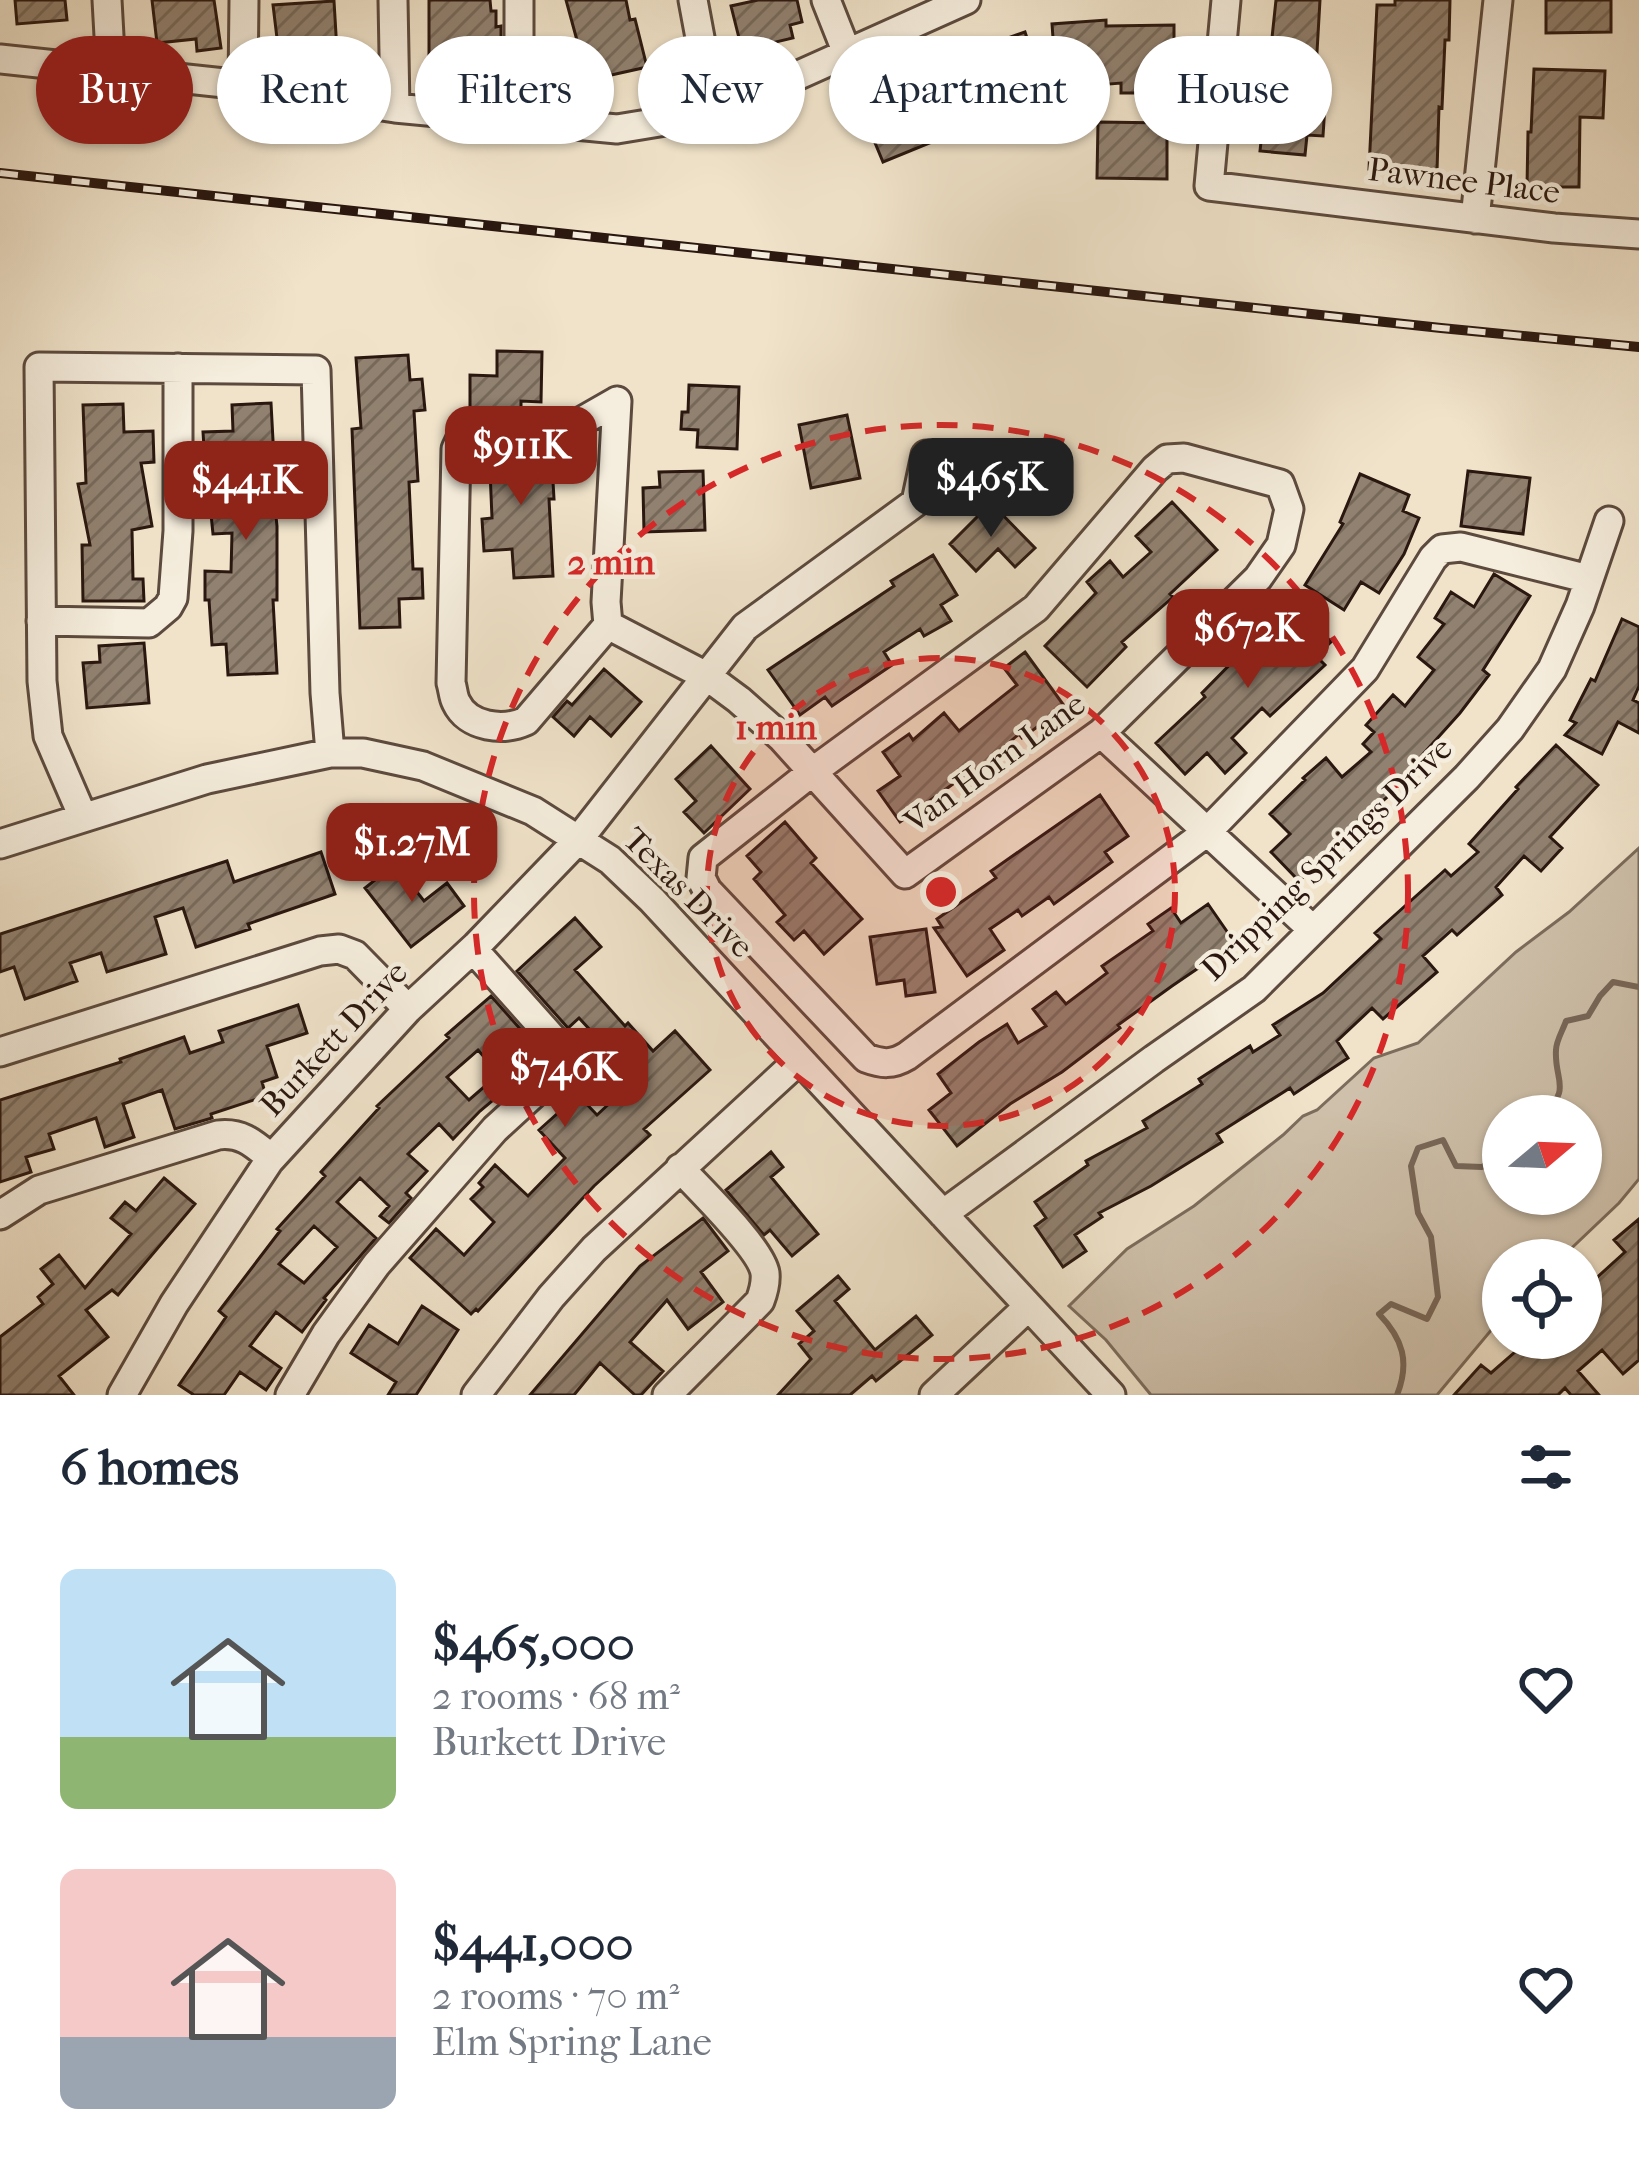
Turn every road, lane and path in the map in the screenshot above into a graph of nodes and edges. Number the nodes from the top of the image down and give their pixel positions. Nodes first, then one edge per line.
1 (107, 0) edge
2 (244, 0) edge
3 (393, 0) edge
4 (518, 0) edge
5 (693, 0) edge
6 (826, 0) edge
7 (966, 0) edge
8 (1226, 0) edge
9 (1498, 0) edge
10 (109, 36) edge
11 (244, 36) edge
12 (519, 36) edge
13 (700, 36) edge
14 (840, 36) edge
15 (885, 36) edge
16 (0, 59) edge
17 (36, 63) edge
18 (391, 107) edge
19 (395, 108) junction
20 (415, 110) edge
21 (1475, 219) junction
22 (1639, 234) edge
23 (178, 368) junction
24 (926, 455) dead end
25 (1609, 521) dead end
26 (1589, 579) junction
27 (41, 621) junction
28 (608, 625) junction
29 (708, 677) junction
30 (1101, 734) junction
31 (330, 753) junction
32 (812, 772) junction
33 (83, 817) junction
34 (1207, 832) junction
35 (579, 839) junction
36 (0, 844) edge
37 (1312, 929) junction
38 (473, 950) junction
39 (408, 1009) junction
40 (0, 1052) edge
41 (799, 1061) junction
42 (271, 1158) junction
43 (680, 1168) junction
44 (0, 1214) edge
45 (943, 1214) junction
46 (1028, 1306) junction
47 (122, 1395) edge
48 (290, 1395) edge
49 (476, 1395) edge
50 (667, 1395) edge
51 (934, 1395) edge
52 (1111, 1395) edge

1 - 10 street
2 - 11 street
3 - 19 street
4 - 12 street
5 - 13 street
6 - 14 street
7 - 15 street
8 - 21 street, Pawnee Place
9 - 21 street
16 - 17 street
18 - 19 street
19 - 20 street
21 - 22 street, Pawnee Place
23 - 27 street
23 - 27 street
23 - 31 street
24 - 29 street, Burkett Drive
25 - 26 street, Dripping Springs Drive
26 - 34 street
26 - 37 street, Dripping Springs Drive
27 - 33 street
28 - 28 street
28 - 29 street
29 - 32 street
29 - 35 street, Burkett Drive
30 - 32 street, Van Horn Lane
30 - 32 street, Van Horn Lane
30 - 34 street
31 - 33 street, Texas Drive
31 - 35 street, Texas Drive
32 - 34 street
33 - 36 street, Texas Drive
34 - 37 street
35 - 38 street, Burkett Drive
35 - 41 street, Texas Drive
37 - 45 street, Dripping Springs Drive
38 - 39 street, Burkett Drive
38 - 48 street
39 - 40 street
39 - 42 street, Burkett Drive
41 - 43 street
41 - 45 street, Texas Drive
42 - 44 street
42 - 47 street, Burkett Drive
43 - 49 street
43 - 50 street
45 - 46 street, Texas Drive
46 - 51 street
46 - 52 street, Texas Drive

